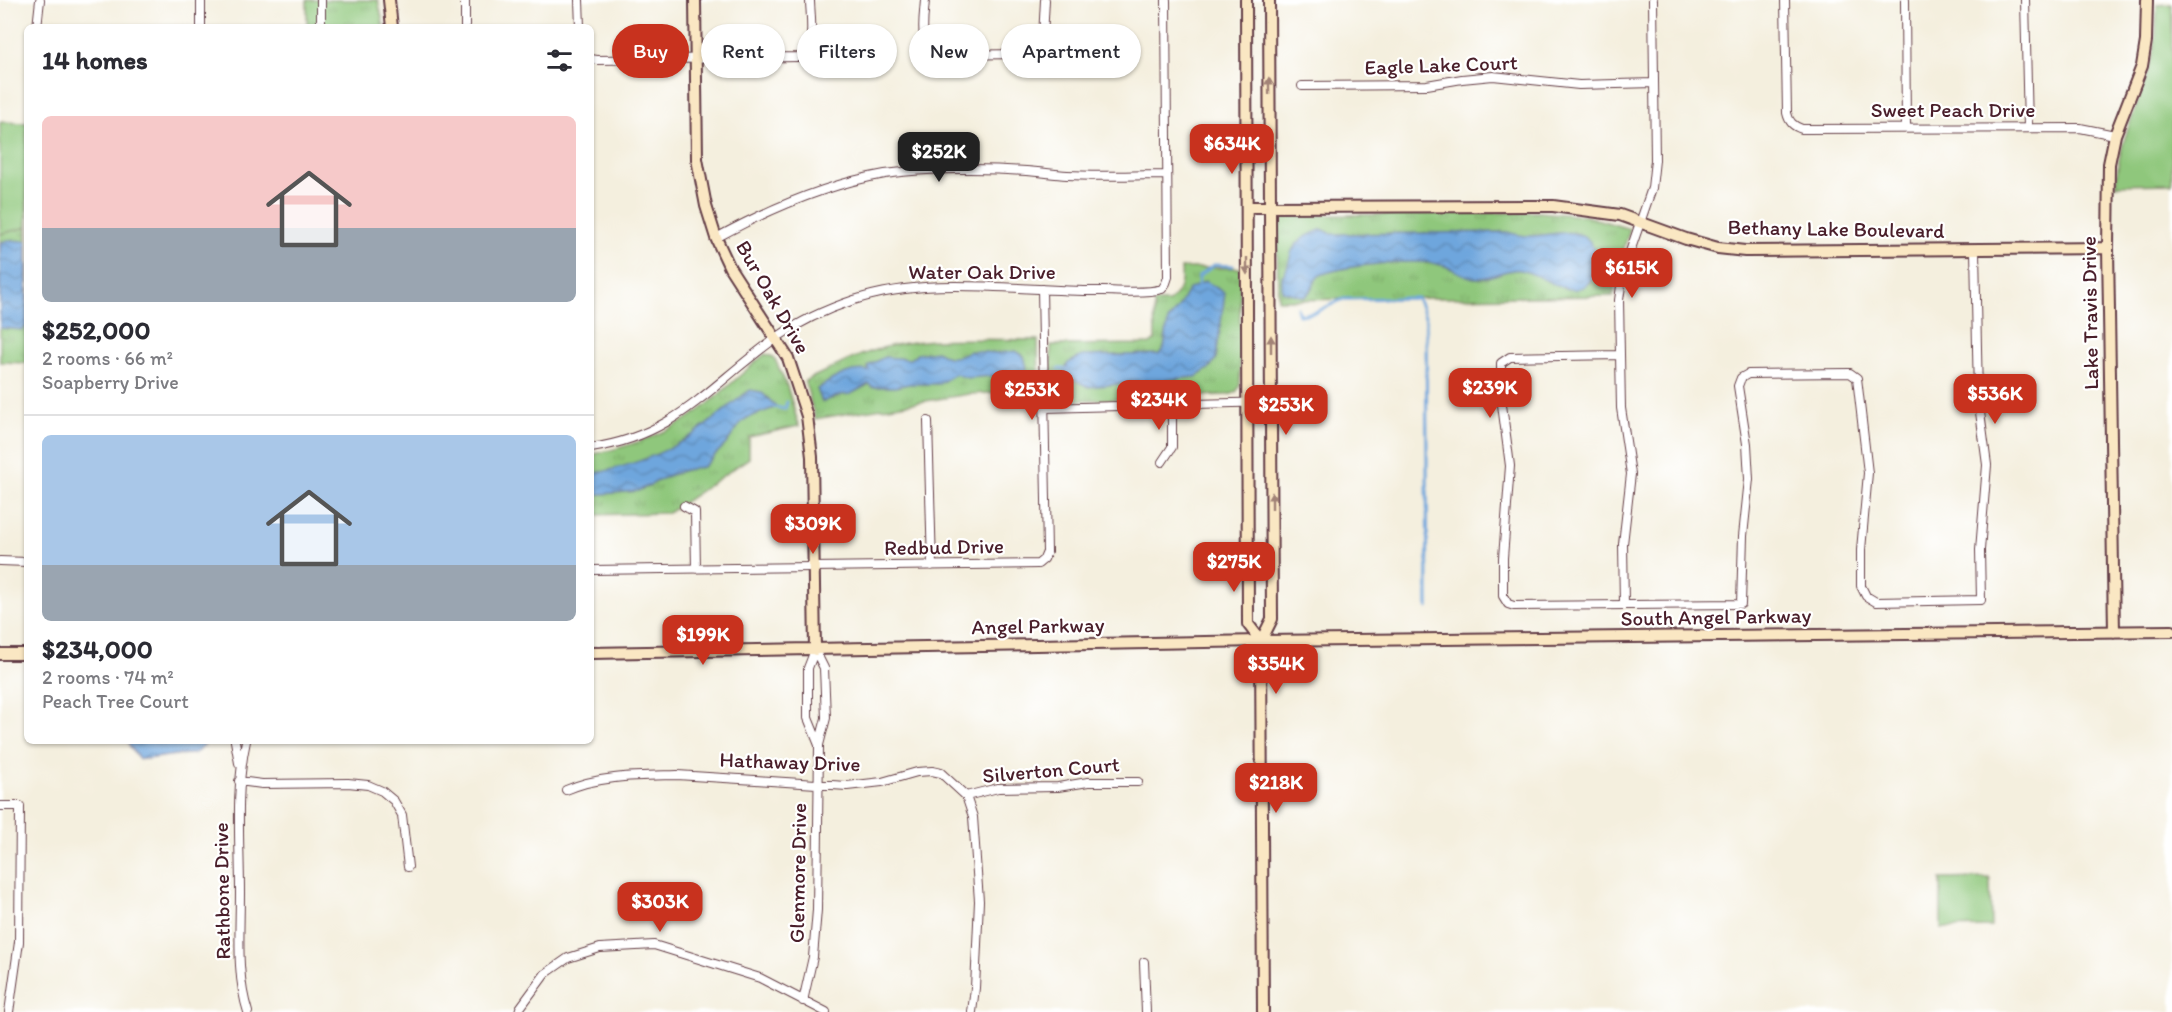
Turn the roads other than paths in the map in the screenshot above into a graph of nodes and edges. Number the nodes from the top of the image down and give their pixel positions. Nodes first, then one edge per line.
1 (40, 0) edge
2 (201, 0) edge
3 (321, 0) edge
4 (389, 0) edge
5 (465, 0) edge
6 (579, 0) edge
7 (695, 0) edge
8 (810, 0) edge
9 (925, 0) edge
10 (1045, 0) edge
11 (1166, 0) edge
12 (1246, 0) edge
13 (1269, 0) edge
14 (1653, 0) edge
15 (1785, 0) edge
16 (1905, 0) edge
17 (2025, 0) edge
18 (2147, 0) edge
19 (37, 24) edge
20 (201, 24) edge
21 (321, 24) edge
22 (392, 24) edge
23 (465, 24) edge
24 (580, 24) edge
25 (697, 58) junction
26 (594, 60) edge
27 (1654, 83) junction
28 (1302, 86) dead end
29 (1906, 128) junction
30 (2028, 128) junction
31 (2115, 135) junction
32 (1167, 175) junction
33 (1247, 207) junction
34 (1270, 208) junction
35 (1640, 222) junction
36 (716, 238) junction
37 (2108, 248) junction
38 (1975, 250) junction
39 (1042, 289) junction
40 (776, 338) junction
41 (1620, 355) junction
42 (1271, 402) junction
43 (1248, 403) junction
44 (1172, 405) junction
45 (1044, 408) junction
46 (928, 421) dead end
47 (594, 447) edge
48 (1162, 462) dead end
49 (684, 506) dead end
50 (0, 561) edge
51 (24, 562) edge
52 (932, 566) junction
53 (813, 567) junction
54 (696, 569) junction
55 (594, 570) edge
56 (1624, 604) junction
57 (2172, 631) edge
58 (2114, 632) junction
59 (1261, 641) junction
60 (815, 650) junction
61 (594, 653) edge
62 (0, 654) edge
63 (24, 654) edge
64 (236, 744) edge
65 (245, 744) edge
66 (819, 745) junction
67 (240, 769) junction
68 (239, 781) junction
69 (1138, 782) dead end
70 (818, 784) junction
71 (566, 790) dead end
72 (966, 796) junction
73 (0, 806) edge
74 (408, 867) dead end
75 (1143, 962) dead end
76 (803, 1001) junction
77 (9, 1012) edge
78 (248, 1012) edge
79 (519, 1012) edge
80 (826, 1012) edge
81 (972, 1012) edge
82 (1146, 1012) edge
83 (1263, 1012) edge

1 - 19 street
2 - 20 street
3 - 21 street
4 - 22 main road
5 - 23 street
6 - 24 street
7 - 25 main road, Bur Oak Drive
8 - 25 street
9 - 10 street
11 - 32 street
12 - 33 main road
34 -> 13 main road
14 - 27 street
15 - 29 street, Sweet Peach Drive
16 - 29 street
17 - 30 street
18 - 31 main road, Lake Travis Drive
25 - 26 street
25 - 36 main road, Bur Oak Drive
27 - 28 street, Eagle Lake Court
27 - 35 street
29 - 30 street, Sweet Peach Drive
30 - 31 street, Sweet Peach Drive
31 - 37 main road, Lake Travis Drive
32 - 36 street
32 - 39 street, Water Oak Drive
33 - 34 main road, Bethany Lake Boulevard
33 -> 43 main road
34 - 35 main road, Bethany Lake Boulevard
42 -> 34 main road
35 - 38 main road, Bethany Lake Boulevard
35 - 41 street
36 - 40 main road, Bur Oak Drive
37 - 38 main road, Bethany Lake Boulevard
37 - 58 main road, Lake Travis Drive
38 - 56 street
39 - 40 street, Water Oak Drive
39 - 45 street
40 - 47 street, Water Oak Drive
40 - 53 main road, Bur Oak Drive
41 - 56 street
41 - 56 street
42 - 43 street
59 -> 42 main road
43 - 44 street
43 - 59 main road
44 - 45 street
44 - 48 street
45 - 52 street, Redbud Drive
46 - 52 street
49 - 54 street
50 - 51 street
52 - 53 street, Redbud Drive
53 - 54 street, Redbud Drive
53 - 60 main road, Bur Oak Drive
54 - 55 street, Redbud Drive
57 - 58 main road, South Angel Parkway
58 - 59 main road, South Angel Parkway
59 - 60 main road, Angel Parkway
59 - 83 main road
60 - 61 main road, Angel Parkway
60 - 66 street, Glenmore Drive
60 - 66 street, Glenmore Drive
62 - 63 main road
64 - 67 street, Rathbone Drive
65 - 67 street, Rathbone Drive
66 - 70 street, Glenmore Drive
67 - 68 street, Rathbone Drive
68 - 74 street
68 - 78 street, Rathbone Drive
69 - 72 street, Silverton Court
70 - 71 street, Hathaway Drive
70 - 72 street, Hathaway Drive
70 - 76 street, Glenmore Drive
72 - 81 street
73 - 77 street
75 - 82 street
76 - 79 street
76 - 80 street

